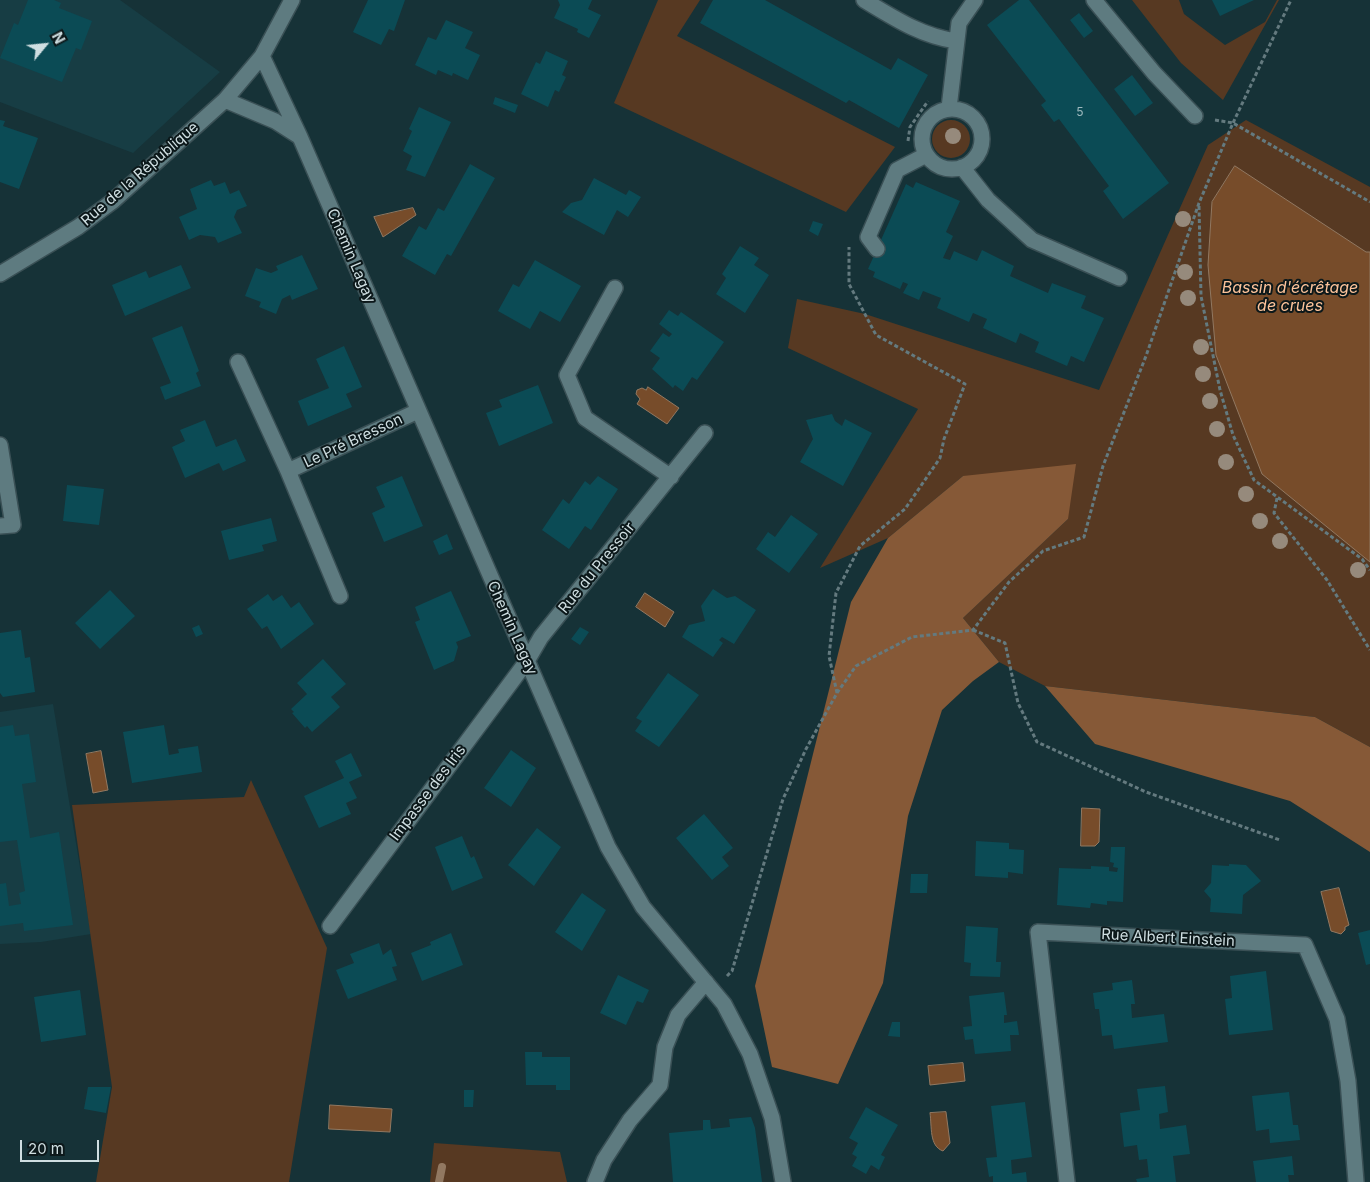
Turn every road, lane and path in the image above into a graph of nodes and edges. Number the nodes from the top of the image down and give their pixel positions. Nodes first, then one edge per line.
1 (292, 0) edge
2 (864, 0) edge
3 (975, 0) edge
4 (1094, 0) edge
5 (1291, 0) edge
6 (956, 41) junction
7 (262, 56) junction
8 (930, 99) dead end
9 (225, 100) junction
10 (949, 108) junction
11 (1196, 116) joint
12 (1232, 123) junction
13 (300, 137) junction
14 (926, 155) junction
15 (913, 164) junction
16 (962, 167) junction
17 (1370, 202) edge
18 (1199, 203) junction
19 (874, 222) junction
20 (877, 249) dead end
21 (0, 274) edge
22 (1119, 278) dead end
23 (615, 288) dead end
24 (238, 362) dead end
25 (418, 411) junction
26 (704, 434) dead end
27 (0, 445) edge
28 (288, 471) junction
29 (671, 477) junction
30 (1278, 498) junction
31 (0, 526) edge
32 (1370, 570) edge
33 (340, 596) dead end
34 (973, 630) junction
35 (1370, 650) edge
36 (528, 662) junction
37 (837, 694) junction
38 (1280, 840) dead end
39 (330, 926) dead end
40 (706, 982) junction
41 (724, 1004) junction
42 (595, 1182) edge
43 (784, 1182) edge
44 (1068, 1182) edge
45 (1356, 1182) edge

1 - 7 street, Rue de la République
2 - 6 street
3 - 6 street
4 - 11 street
5 - 12 path
6 - 10 street
7 - 9 street, Rue de la République
7 - 13 street, Chemin Lagay
8 - 15 path
9 - 13 street
9 - 21 street, Rue de la République
10 - 14 street
10 - 16 street
11 - 12 path
12 - 17 path
12 - 18 path
13 - 25 street, Chemin Lagay
14 - 15 street
14 - 16 street
15 - 19 street
16 - 22 street
18 - 30 path
18 - 34 path
19 - 20 street
19 - 37 path
23 - 29 street
24 - 28 street, Le Pré Bresson
25 - 28 street, Le Pré Bresson
25 - 36 street, Chemin Lagay
26 - 29 street, Rue du Pressoir
27 - 31 street
28 - 33 street, Le Pré Bresson
29 - 36 street, Rue du Pressoir
30 - 32 path
30 - 35 path
34 - 37 path
34 - 38 path
36 - 39 street, Impasse des Iris
36 - 40 street, Chemin Lagay
37 - 41 path
40 - 41 street, Chemin Lagay
40 - 42 street
41 - 43 street, Chemin Lagay
44 - 45 street, Rue Albert Einstein

